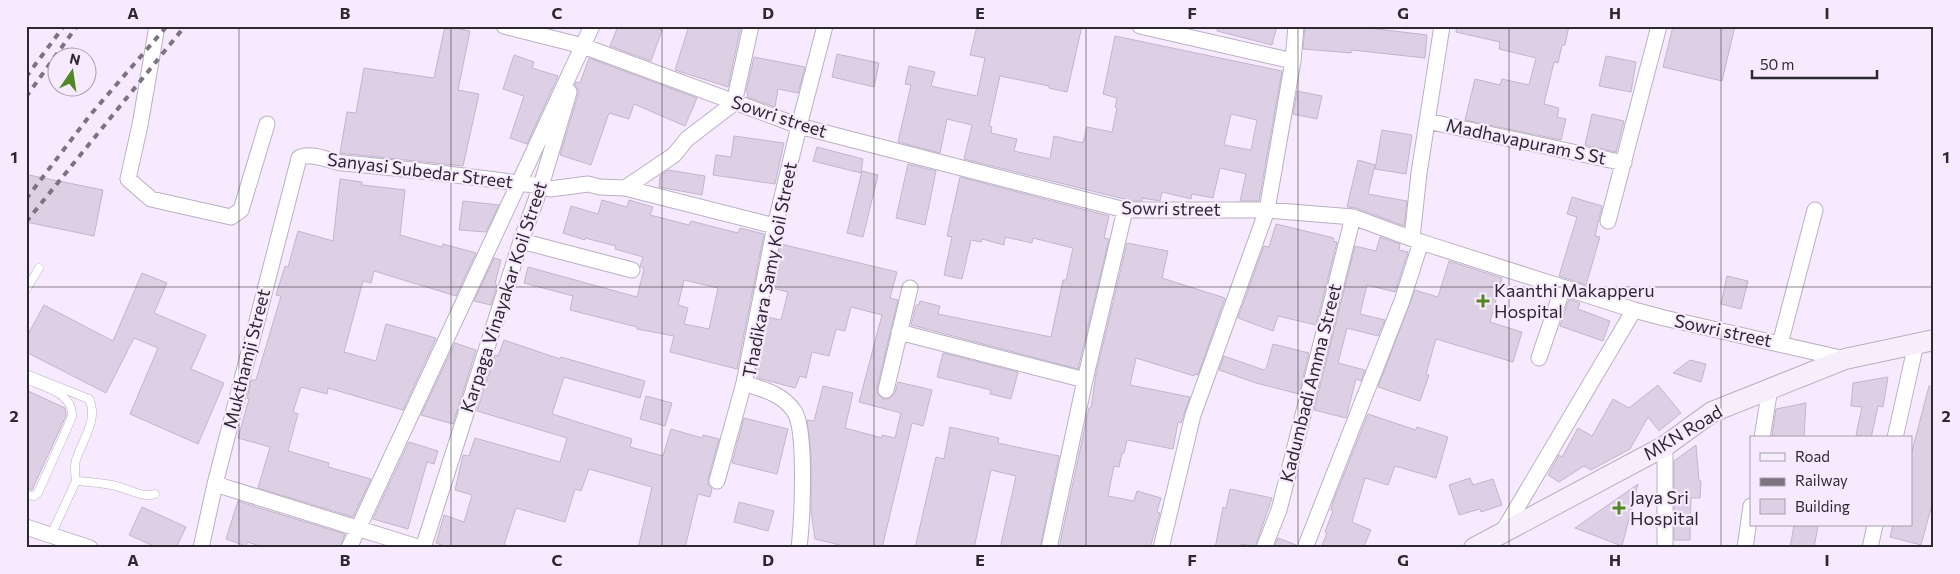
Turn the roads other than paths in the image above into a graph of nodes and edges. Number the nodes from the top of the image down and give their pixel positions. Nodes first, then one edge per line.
1 (157, 26) edge
2 (504, 26) edge
3 (590, 26) edge
4 (751, 26) edge
5 (825, 26) edge
6 (1140, 26) edge
7 (1296, 26) edge
8 (1442, 26) edge
9 (1659, 26) edge
10 (583, 46) junction
11 (1293, 61) junction
12 (734, 103) junction
13 (1426, 121) junction
14 (267, 124) dead end
15 (799, 126) junction
16 (1624, 163) junction
17 (295, 171) joint
18 (541, 186) junction
19 (625, 188) junction
20 (1125, 210) junction
21 (1267, 210) junction
22 (1815, 210) dead end
23 (1353, 218) junction
24 (1608, 220) dead end
25 (775, 226) junction
26 (1416, 240) junction
27 (521, 241) junction
28 (39, 268) dead end
29 (632, 270) dead end
30 (1563, 287) junction
31 (910, 288) dead end
32 (26, 290) edge
33 (1634, 310) junction
34 (899, 332) junction
35 (1925, 342) edge
36 (1780, 344) junction
37 (1539, 358) dead end
38 (1845, 359) junction
39 (26, 374) edge
40 (26, 379) edge
41 (1085, 380) junction
42 (744, 383) junction
43 (1770, 388) junction
44 (886, 390) dead end
45 (1762, 436) edge
46 (1896, 436) edge
47 (1665, 446) junction
48 (76, 481) junction
49 (718, 481) dead end
50 (215, 484) junction
51 (155, 494) dead end
52 (26, 495) edge
53 (1750, 513) edge
54 (1875, 526) edge
55 (26, 527) edge
56 (1502, 533) junction
57 (51, 535) junction
58 (67, 545) edge
59 (90, 548) edge
60 (202, 548) edge
61 (349, 548) edge
62 (422, 548) edge
63 (799, 548) edge
64 (1048, 548) edge
65 (1161, 548) edge
66 (1264, 548) edge
67 (1305, 548) edge
68 (1474, 548) edge
69 (1665, 548) edge
70 (1745, 548) edge
71 (1870, 548) edge

1 - 14 street
2 - 10 street, Sowri street
3 - 10 street, Karpaga Vinayakar Koil Street
3 - 61 street
4 - 12 street
5 - 15 street, Thadikara Samy Koil Street
6 - 11 street
7 - 11 street
8 - 13 street
9 - 16 street
10 - 12 street, Sowri street
10 - 18 street, Karpaga Vinayakar Koil Street
11 - 21 street
12 - 15 street, Sowri street
12 - 19 street
13 - 16 street, Madhavapuram S St
13 - 26 street
15 - 20 street, Sowri street
15 - 25 street, Thadikara Samy Koil Street
16 - 24 street
17 - 18 street, Sanyasi Subedar Street
17 - 50 street, Mukthamji Street
18 - 19 street, Sanyasi Subedar Street
18 - 27 street, Karpaga Vinayakar Koil Street
19 - 25 street, Sanyasi Subedar Street
20 - 21 street, Sowri street
20 - 41 street
21 - 23 street, Sowri street
21 - 65 street
22 - 36 street
23 - 26 street, Sowri street
23 - 66 street, Kadumbadi Amma Street
25 - 42 street, Thadikara Samy Koil Street
26 - 30 street, Sowri street
26 - 67 street
27 - 29 street
27 - 62 street, Karpaga Vinayakar Koil Street
28 - 32 lane
30 - 33 street, Sowri street
30 - 37 street
31 - 34 street
33 - 36 street, Sowri street
33 - 56 street
34 - 41 street
34 - 44 street
35 - 38 street, MKN Road
35 - 46 street
36 - 38 street, Sowri street
38 - 43 street, MKN Road
39 - 48 lane
40 - 52 lane
41 - 64 street
42 - 49 street
42 - 63 street, Thadikara Samy Koil Street
43 - 45 street
43 - 47 street, MKN Road
47 - 56 street, MKN Road
47 - 69 street
48 - 51 lane
48 - 57 lane
50 - 60 street, Mukthamji Street
50 - 62 street
53 - 70 street
54 - 71 street
55 - 57 street
56 - 68 street, MKN Road
57 - 58 street
58 - 59 street

